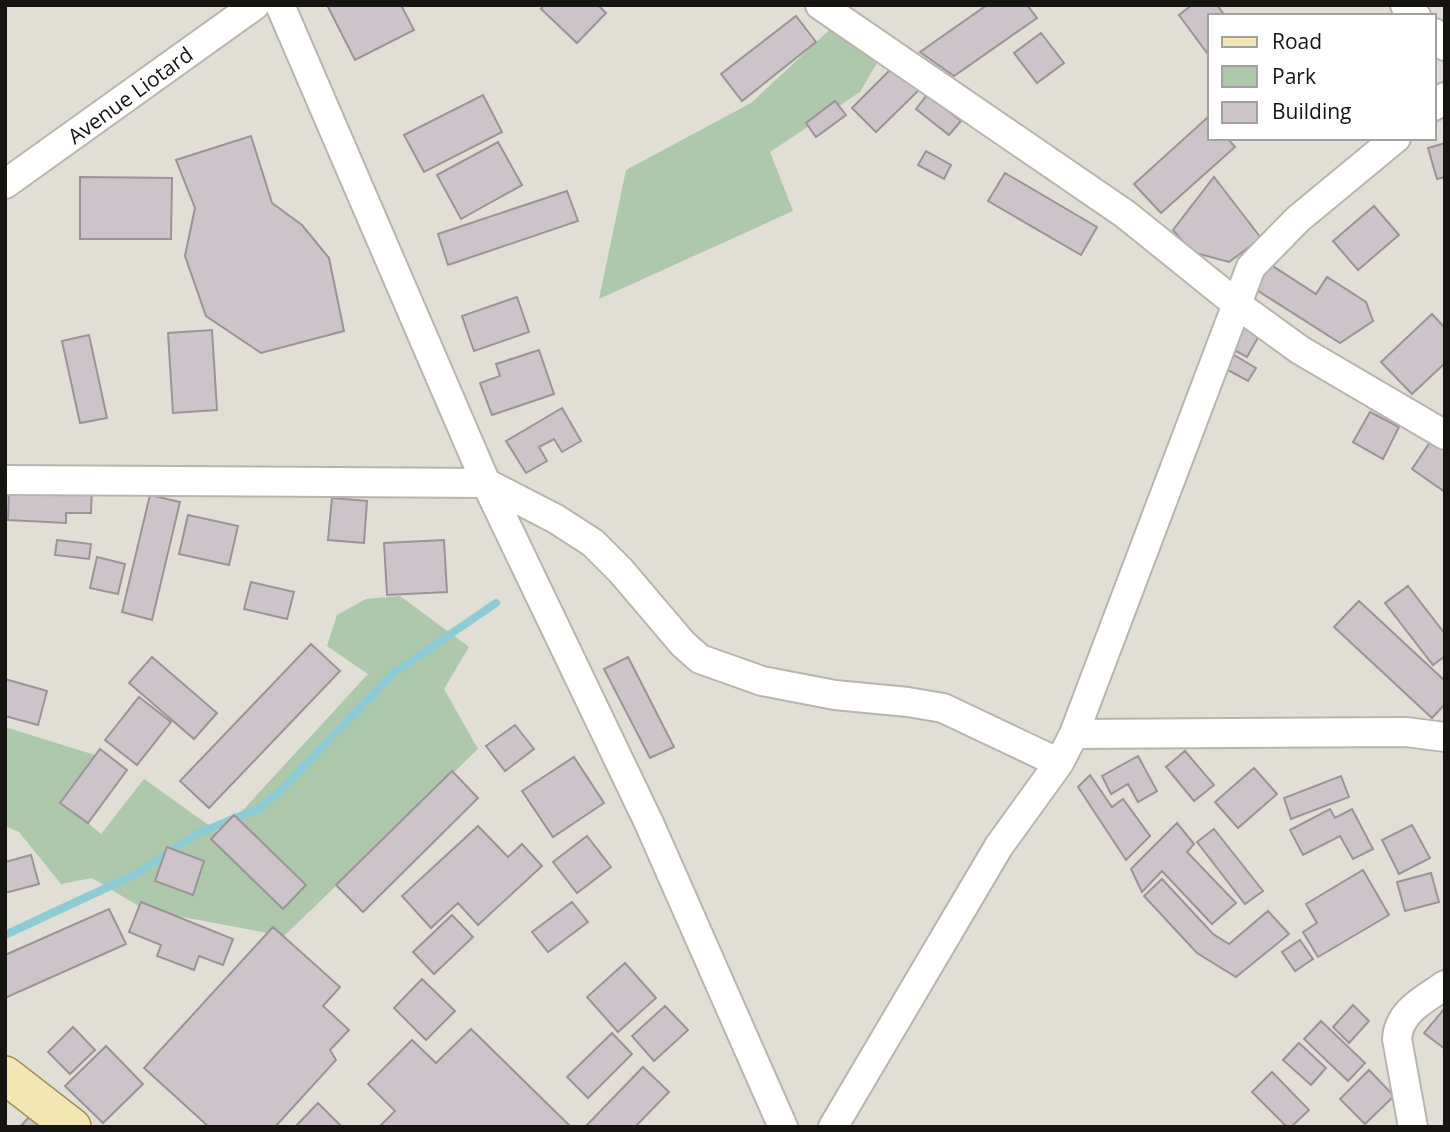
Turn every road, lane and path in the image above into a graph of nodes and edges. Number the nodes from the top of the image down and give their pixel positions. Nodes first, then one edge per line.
1 (255, 5) edge
2 (280, 5) edge
3 (820, 5) edge
4 (1393, 140) edge
5 (5, 184) edge
6 (1238, 305) junction
7 (1445, 435) edge
8 (5, 480) edge
9 (486, 483) junction
10 (1074, 734) junction
11 (1445, 737) edge
12 (1059, 763) junction
13 (1445, 985) edge
14 (5, 1075) edge
15 (72, 1127) edge
16 (783, 1127) edge
17 (833, 1127) edge
18 (1413, 1127) edge

1 - 5 street, Avenue Liotard
2 - 9 street
3 - 6 street
4 - 6 street
6 - 7 street
6 - 10 street
8 - 9 street
9 - 12 street
9 - 16 street
10 - 11 street
10 - 12 street
12 - 17 street
13 - 18 street
14 - 15 main road

